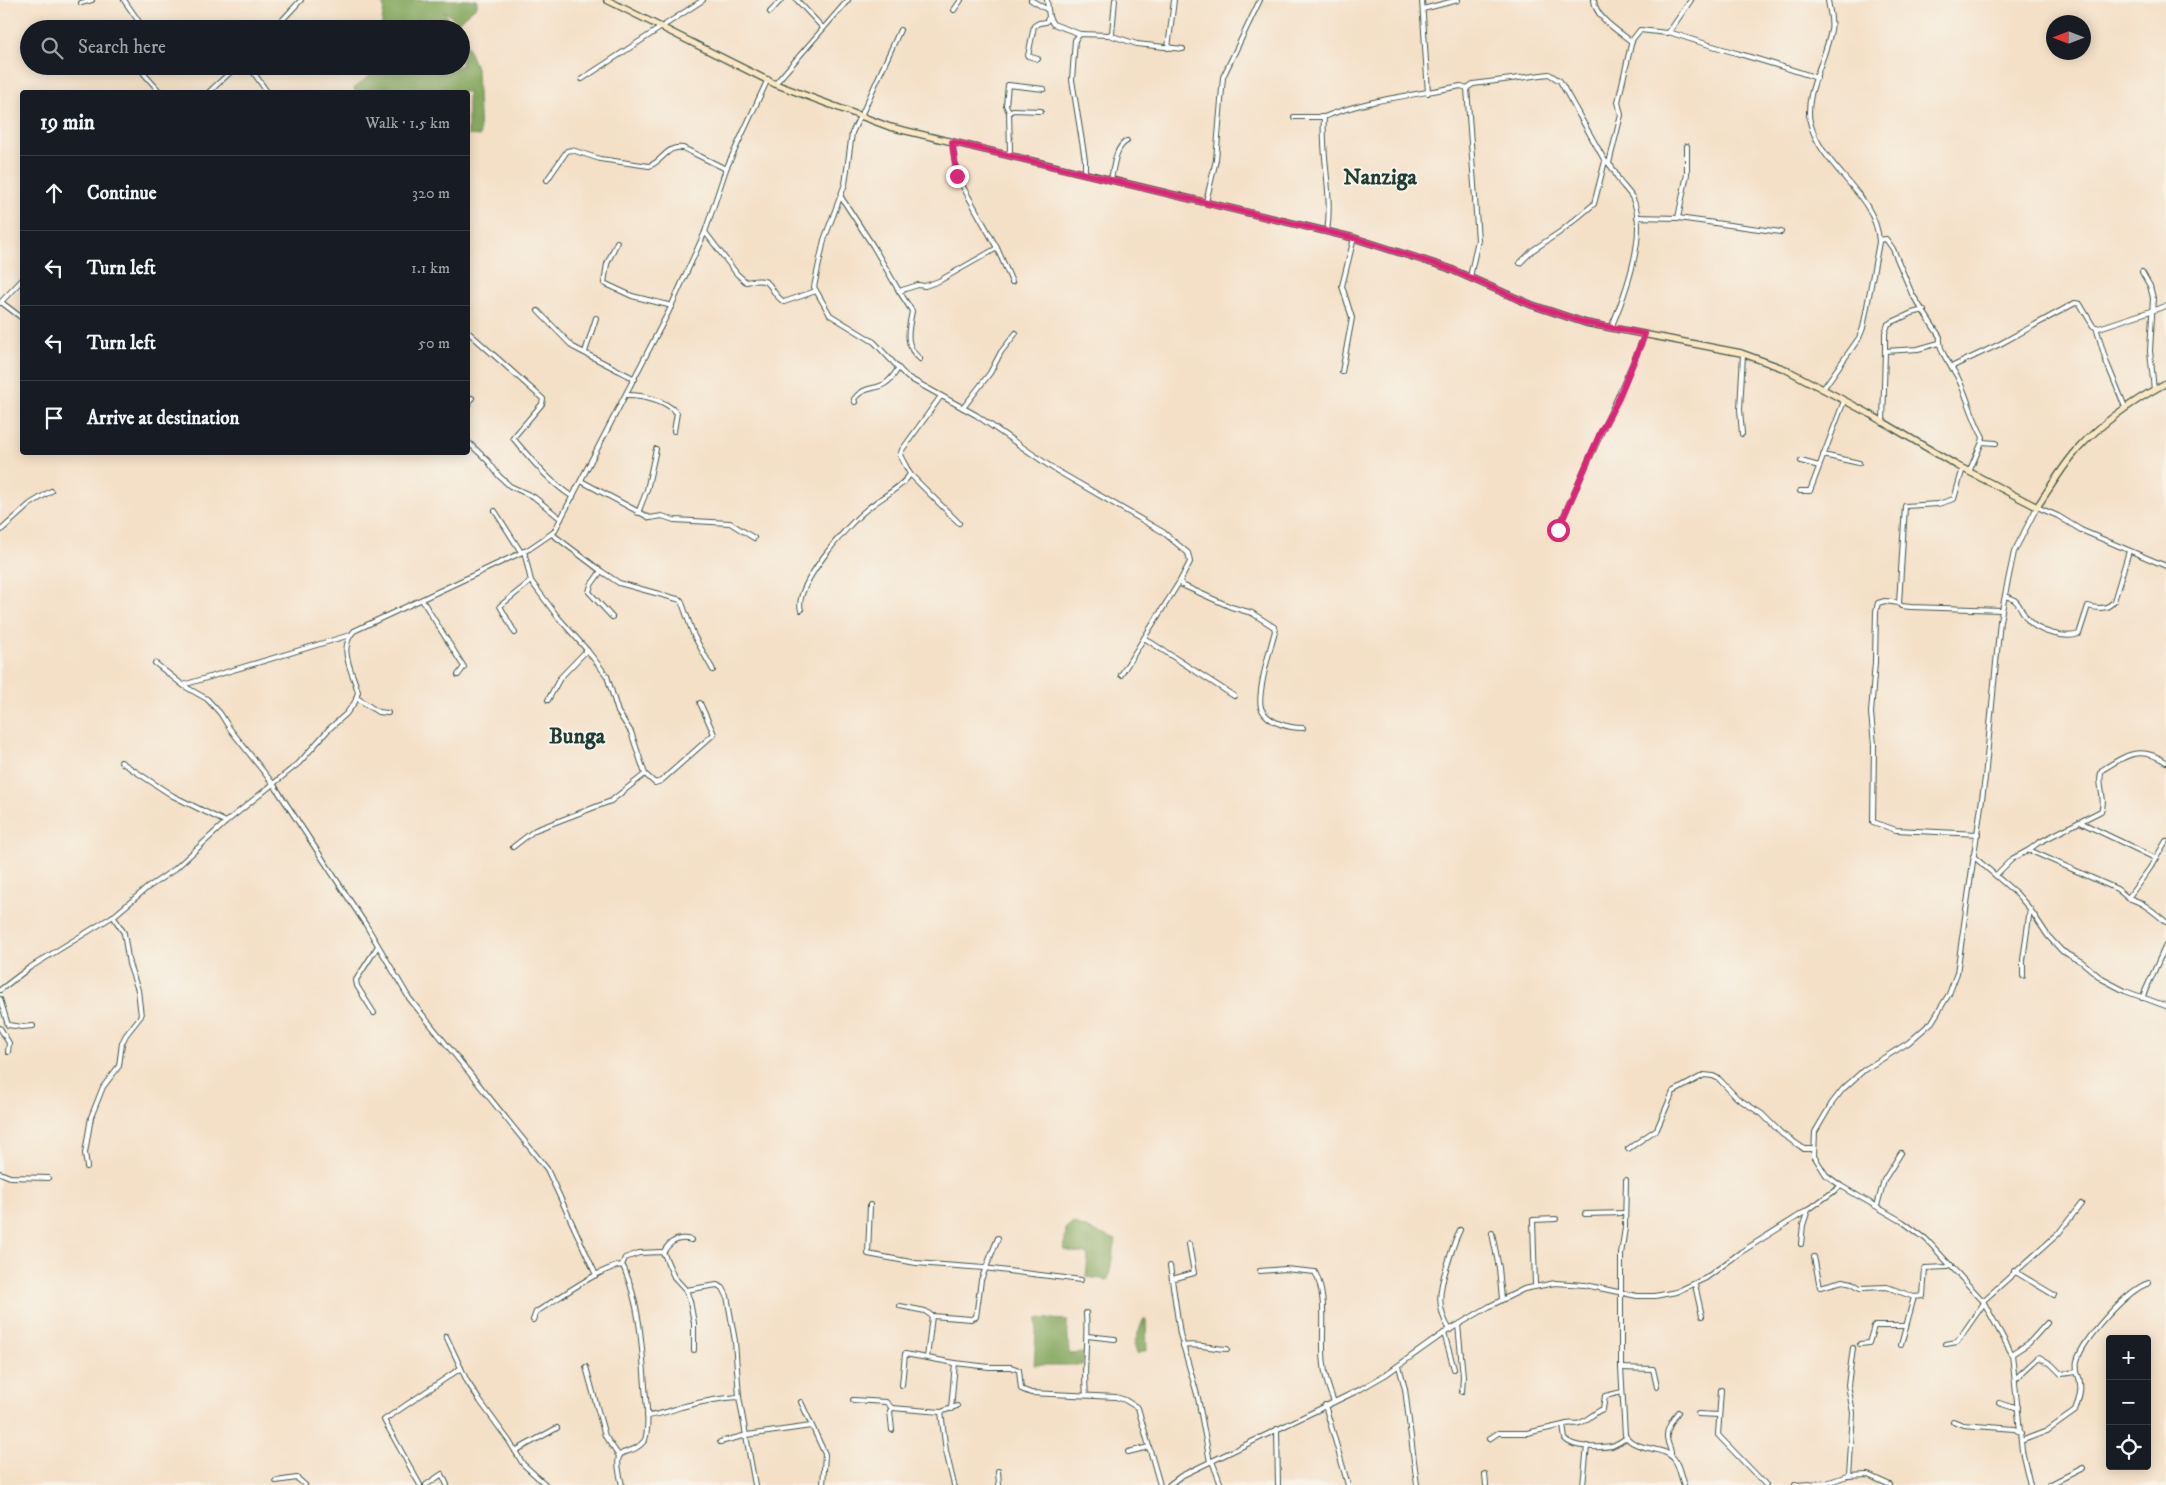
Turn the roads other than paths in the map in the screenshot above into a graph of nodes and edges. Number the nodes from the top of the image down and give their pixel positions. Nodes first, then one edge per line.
1 (92, 0) edge
2 (124, 0) edge
3 (301, 0) edge
4 (607, 0) edge
5 (703, 0) edge
6 (781, 0) edge
7 (797, 0) edge
8 (848, 0) edge
9 (961, 0) edge
10 (1031, 0) edge
11 (1047, 0) edge
12 (1115, 0) edge
13 (1174, 0) edge
14 (1260, 0) edge
15 (1422, 0) edge
16 (1458, 0) edge
17 (1594, 0) edge
18 (1691, 0) edge
19 (1828, 0) edge
20 (81, 3) dead end
21 (1423, 9) junction
22 (954, 10) dead end
23 (1048, 10) junction
24 (770, 12) dead end
25 (1049, 17) junction
26 (138, 20) edge
27 (282, 20) edge
28 (660, 27) junction
29 (823, 28) junction
30 (900, 30) dead end
31 (1071, 32) junction
32 (1669, 32) junction
33 (1080, 34) junction
34 (1109, 35) junction
35 (1074, 40) junction
36 (1632, 42) junction
37 (1168, 48) junction
38 (1183, 49) dead end
39 (1038, 59) dead end
40 (146, 75) edge
41 (227, 75) edge
42 (255, 75) edge
43 (1817, 78) junction
44 (582, 79) dead end
45 (768, 79) junction
46 (775, 84) junction
47 (1467, 88) junction
48 (1044, 89) dead end
49 (158, 90) edge
50 (211, 90) edge
51 (265, 90) edge
52 (1428, 93) junction
53 (1041, 111) dead end
54 (1009, 112) junction
55 (860, 116) junction
56 (1294, 117) dead end
57 (1324, 117) junction
58 (1127, 141) dead end
59 (952, 142) junction
60 (1687, 146) dead end
61 (1008, 155) junction
62 (1607, 162) junction
63 (726, 168) junction
64 (1085, 173) junction
65 (1111, 179) junction
66 (547, 180) dead end
67 (840, 197) junction
68 (1206, 202) junction
69 (1637, 217) junction
70 (1678, 218) junction
71 (705, 232) junction
72 (1327, 232) junction
73 (1781, 232) dead end
74 (1354, 238) junction
75 (1879, 240) junction
76 (616, 242) dead end
77 (997, 248) junction
78 (1520, 263) dead end
79 (2142, 272) dead end
80 (1470, 277) junction
81 (20, 282) edge
82 (1012, 282) dead end
83 (816, 291) junction
84 (899, 291) junction
85 (1, 302) edge
86 (672, 306) junction
87 (2166, 306) edge
88 (1924, 310) junction
89 (2151, 310) junction
90 (538, 312) dead end
91 (20, 316) edge
92 (596, 318) dead end
93 (2096, 327) junction
94 (1611, 328) junction
95 (1016, 333) dead end
96 (470, 334) edge
97 (1645, 334) junction
98 (1939, 343) junction
99 (1885, 351) junction
100 (585, 352) junction
101 (1743, 354) junction
102 (920, 359) dead end
103 (1951, 367) junction
104 (897, 370) junction
105 (1342, 372) dead end
106 (635, 379) junction
107 (2166, 384) edge
108 (1822, 390) junction
109 (2154, 390) junction
110 (627, 396) junction
111 (941, 396) junction
112 (472, 398) dead end
113 (470, 401) edge
114 (1844, 401) junction
115 (855, 402) dead end
116 (2125, 407) junction
117 (963, 408) junction
118 (1884, 422) junction
119 (674, 431) dead end
120 (1742, 434) dead end
121 (1982, 442) junction
122 (1996, 443) dead end
123 (470, 444) edge
124 (656, 449) dead end
125 (1823, 455) junction
126 (1801, 461) dead end
127 (1859, 463) dead end
128 (1819, 466) junction
129 (1963, 468) junction
130 (1970, 472) junction
131 (910, 474) junction
132 (582, 481) junction
133 (51, 491) dead end
134 (1800, 491) dead end
135 (573, 496) junction
136 (2037, 507) junction
137 (495, 511) dead end
138 (638, 513) junction
139 (561, 519) junction
140 (959, 523) dead end
141 (1558, 530) dead end
142 (0, 531) edge
143 (552, 534) junction
144 (754, 538) dead end
145 (2129, 551) junction
146 (523, 552) junction
147 (2166, 566) edge
148 (601, 572) junction
149 (532, 581) junction
150 (1180, 581) junction
151 (2005, 596) junction
152 (422, 600) junction
153 (1899, 603) junction
154 (800, 610) dead end
155 (2002, 610) junction
156 (612, 617) dead end
157 (515, 633) dead end
158 (350, 635) junction
159 (1144, 638) junction
160 (587, 650) junction
161 (156, 664) dead end
162 (713, 670) dead end
163 (1122, 674) dead end
164 (458, 675) dead end
165 (183, 685) junction
166 (1234, 696) dead end
167 (357, 698) junction
168 (548, 700) dead end
169 (700, 703) dead end
170 (388, 713) dead end
171 (1303, 728) dead end
172 (121, 762) dead end
173 (2166, 762) edge
174 (645, 774) junction
175 (274, 785) junction
176 (226, 822) junction
177 (2080, 822) junction
178 (1978, 834) junction
179 (2166, 841) edge
180 (513, 847) dead end
181 (2029, 850) junction
182 (1973, 856) junction
183 (2155, 858) junction
184 (1996, 875) junction
185 (2128, 898) junction
186 (2030, 909) junction
187 (113, 916) junction
188 (2166, 922) edge
189 (2166, 945) edge
190 (378, 946) junction
191 (2023, 976) dead end
192 (0, 990) edge
193 (2142, 998) junction
194 (0, 999) edge
195 (2166, 1006) edge
196 (374, 1013) dead end
197 (33, 1026) dead end
198 (0, 1028) edge
199 (8, 1052) dead end
200 (1628, 1149) dead end
201 (1813, 1149) junction
202 (1901, 1153) dead end
203 (87, 1167) dead end
204 (0, 1173) edge
205 (48, 1178) dead end
206 (1626, 1180) dead end
207 (1841, 1186) junction
208 (2081, 1204) dead end
209 (870, 1205) dead end
210 (1877, 1206) junction
211 (1808, 1210) junction
212 (1625, 1213) junction
213 (1586, 1214) dead end
214 (1556, 1219) dead end
215 (1460, 1230) dead end
216 (1492, 1233) dead end
217 (998, 1238) dead end
218 (691, 1240) dead end
219 (1189, 1244) dead end
220 (1801, 1244) dead end
221 (663, 1253) junction
222 (1814, 1257) dead end
223 (622, 1265) junction
224 (1951, 1265) junction
225 (1170, 1266) dead end
226 (984, 1268) junction
227 (1260, 1271) dead end
228 (2014, 1272) junction
229 (596, 1276) junction
230 (1172, 1279) junction
231 (1081, 1280) dead end
232 (2149, 1283) dead end
233 (1695, 1285) junction
234 (1536, 1286) junction
235 (686, 1290) junction
236 (1621, 1293) junction
237 (2054, 1295) dead end
238 (1914, 1297) junction
239 (1502, 1299) junction
240 (1983, 1302) junction
241 (900, 1306) dead end
242 (1086, 1313) dead end
243 (932, 1316) junction
244 (1702, 1316) dead end
245 (533, 1320) dead end
246 (2047, 1322) dead end
247 (1458, 1325) junction
248 (1906, 1326) junction
249 (1450, 1330) junction
250 (1444, 1333) junction
251 (446, 1336) dead end
252 (1087, 1336) junction
253 (1115, 1339) dead end
254 (1860, 1344) dead end
255 (1946, 1344) dead end
256 (1901, 1345) dead end
257 (1184, 1346) junction
258 (1852, 1348) dead end
259 (1228, 1349) dead end
260 (694, 1350) dead end
261 (2012, 1354) junction
262 (927, 1358) junction
263 (955, 1363) junction
264 (1399, 1366) junction
265 (586, 1367) dead end
266 (461, 1368) junction
267 (1621, 1368) junction
268 (1454, 1369) dead end
269 (2077, 1372) junction
270 (2015, 1379) junction
271 (902, 1385) dead end
272 (1657, 1387) dead end
273 (1721, 1390) dead end
274 (1462, 1392) dead end
275 (1622, 1392) junction
276 (1086, 1395) junction
277 (739, 1396) junction
278 (853, 1400) dead end
279 (801, 1402) dead end
280 (1334, 1402) junction
281 (1999, 1403) dead end
282 (1325, 1405) junction
283 (957, 1406) dead end
284 (2018, 1407) junction
285 (892, 1408) junction
286 (951, 1409) junction
287 (941, 1412) junction
288 (1678, 1412) dead end
289 (1698, 1414) dead end
290 (1719, 1415) junction
291 (647, 1416) junction
292 (1953, 1421) dead end
293 (1563, 1425) junction
294 (811, 1426) junction
295 (556, 1428) dead end
296 (1277, 1429) junction
297 (892, 1430) dead end
298 (2021, 1433) junction
299 (746, 1435) junction
300 (1626, 1438) junction
301 (1489, 1439) dead end
302 (2021, 1440) junction
303 (720, 1442) dead end
304 (1587, 1446) junction
305 (1149, 1447) junction
306 (515, 1452) junction
307 (1128, 1452) dead end
308 (619, 1456) junction
309 (1671, 1456) junction
310 (1211, 1462) junction
311 (2083, 1468) dead end
312 (998, 1471) dead end
313 (1485, 1474) dead end
314 (1849, 1476) junction
315 (276, 1481) dead end
316 (305, 1485) edge
317 (420, 1485) edge
318 (426, 1485) edge
319 (447, 1485) edge
320 (546, 1485) edge
321 (622, 1485) edge
322 (755, 1485) edge
323 (823, 1485) edge
324 (954, 1485) edge
325 (999, 1485) edge
326 (1160, 1485) edge
327 (1169, 1485) edge
328 (1221, 1485) edge
329 (1278, 1485) edge
330 (1348, 1485) edge
331 (1417, 1485) edge
332 (1486, 1485) edge
333 (1583, 1485) edge
334 (1684, 1485) edge
335 (1766, 1485) edge
336 (1795, 1485) edge
337 (1890, 1485) edge
338 (2030, 1485) edge
339 (2049, 1485) edge

1 - 20 street
2 - 26 street
3 - 27 street
4 - 28 street
5 - 28 street
6 - 24 street
7 - 29 street
8 - 29 street
9 - 22 street
10 - 23 street
11 - 23 street
12 - 34 street
13 - 37 street
14 - 68 street
15 - 21 street
16 - 21 street
17 - 36 street
18 - 32 street
19 - 43 street
21 - 52 street
23 - 25 street
25 - 31 street
25 - 39 street
28 - 44 street
28 - 45 street
29 - 46 street
30 - 55 street
31 - 33 street
31 - 35 street
32 - 36 street
32 - 43 street
33 - 34 street
33 - 35 street
34 - 37 street
35 - 64 street
36 - 62 street
37 - 38 street
40 - 49 street
41 - 50 street
42 - 51 street
43 - 75 street
45 - 46 street
45 - 63 street
46 - 55 street
47 - 52 street
47 - 62 street
47 - 80 street
48 - 54 street
52 - 57 street
53 - 54 street
54 - 61 street
55 - 59 street
55 - 67 street
56 - 57 street
57 - 72 street
58 - 65 street
59 - 61 street
59 - 77 street
60 - 70 street
61 - 64 street
62 - 69 street
62 - 78 street
63 - 66 street
63 - 71 street
64 - 65 street
65 - 68 street
67 - 83 street
67 - 84 street
68 - 72 street
69 - 70 street
69 - 94 street
70 - 73 street
71 - 83 street
71 - 86 street
72 - 74 street
74 - 80 street
74 - 105 street
75 - 88 street
75 - 108 street
76 - 86 street
77 - 82 street
77 - 84 street
79 - 89 street
80 - 94 street
81 - 85 street
83 - 104 street
84 - 102 street
85 - 91 street
86 - 106 street
87 - 89 street
88 - 98 street
88 - 99 street
89 - 93 street
89 - 109 street
90 - 100 street
92 - 100 street
93 - 103 street
93 - 116 street
94 - 97 street
95 - 117 street
96 - 135 street
97 - 101 street
97 - 141 street
98 - 99 street
98 - 103 street
99 - 118 street
100 - 106 street
101 - 108 street
101 - 120 street
103 - 121 street
104 - 111 street
104 - 115 street
106 - 110 street
107 - 109 street
108 - 114 street
109 - 116 street
110 - 119 street
110 - 132 street
111 - 117 street
111 - 131 street
112 - 113 street
114 - 118 street
114 - 125 street
116 - 136 street
117 - 150 street
118 - 129 street
121 - 122 street
121 - 130 street
123 - 139 street
124 - 138 street
125 - 127 street
125 - 128 street
126 - 128 street
128 - 134 street
129 - 130 street
129 - 153 street
130 - 136 street
131 - 140 street
131 - 154 street
132 - 135 street
132 - 138 street
133 - 142 street
135 - 139 street
136 - 145 street
136 - 151 street
137 - 146 street
138 - 144 street
139 - 143 street
143 - 146 street
143 - 148 street
145 - 147 street
145 - 151 street
146 - 149 street
146 - 152 street
148 - 156 street
148 - 162 street
149 - 157 street
149 - 160 street
150 - 159 street
150 - 171 street
151 - 155 street
152 - 158 street
152 - 164 street
153 - 155 street
153 - 178 street
155 - 178 street
158 - 165 street
158 - 167 street
159 - 163 street
159 - 166 street
160 - 168 street
160 - 174 street
161 - 165 street
165 - 175 street
167 - 170 street
167 - 175 street
169 - 174 street
172 - 176 street
173 - 177 street
174 - 180 street
175 - 176 street
175 - 190 street
176 - 187 street
177 - 181 street
177 - 183 street
178 - 182 street
179 - 183 street
181 - 184 street
181 - 185 street
182 - 184 street
182 - 201 street
183 - 185 street
184 - 186 street
185 - 188 street
186 - 191 street
186 - 193 street
187 - 192 street
187 - 203 street
189 - 193 street
190 - 196 street
190 - 229 street
193 - 195 street
194 - 197 street
198 - 199 street
200 - 201 street
201 - 207 street
202 - 210 street
204 - 205 street
206 - 212 street
207 - 210 street
207 - 211 street
208 - 228 street
209 - 226 street
210 - 224 street
211 - 220 street
211 - 233 street
212 - 213 street
212 - 236 street
214 - 234 street
215 - 249 street
216 - 239 street
217 - 226 street
218 - 221 street
219 - 230 street
221 - 223 street
221 - 235 street
222 - 238 street
223 - 229 street
223 - 291 street
224 - 238 street
224 - 240 street
225 - 230 street
226 - 231 street
226 - 243 street
227 - 280 street
228 - 237 street
228 - 240 street
229 - 245 street
230 - 257 street
232 - 269 street
233 - 236 street
233 - 244 street
234 - 236 street
234 - 239 street
235 - 260 street
235 - 277 street
236 - 267 street
238 - 248 street
239 - 247 street
240 - 255 street
240 - 261 street
241 - 243 street
242 - 252 street
243 - 262 street
246 - 261 street
247 - 249 street
247 - 274 street
248 - 254 street
248 - 256 street
249 - 250 street
250 - 264 street
250 - 268 street
251 - 266 street
252 - 253 street
252 - 276 street
257 - 259 street
257 - 310 street
258 - 314 street
261 - 270 street
262 - 263 street
262 - 271 street
263 - 276 street
263 - 286 street
264 - 280 street
264 - 331 street
265 - 308 street
266 - 306 street
266 - 317 street
267 - 272 street
267 - 275 street
269 - 270 street
269 - 302 street
270 - 284 street
273 - 290 street
275 - 293 street
275 - 300 street
276 - 305 street
277 - 291 street
277 - 299 street
278 - 285 street
279 - 294 street
280 - 282 street
281 - 284 street
282 - 296 street
282 - 330 street
283 - 286 street
284 - 298 street
285 - 287 street
285 - 297 street
286 - 287 street
287 - 324 street
288 - 309 street
289 - 290 street
290 - 335 street
291 - 308 street
292 - 298 street
293 - 301 street
293 - 304 street
294 - 299 street
294 - 323 street
295 - 306 street
296 - 310 street
296 - 329 street
298 - 302 street
299 - 303 street
299 - 322 street
300 - 304 street
300 - 309 street
302 - 338 street
304 - 333 street
305 - 307 street
305 - 326 street
306 - 320 street
308 - 321 street
309 - 334 street
310 - 327 street
310 - 328 street
311 - 339 street
312 - 325 street
313 - 332 street
314 - 336 street
314 - 337 street
315 - 316 street
318 - 319 street

